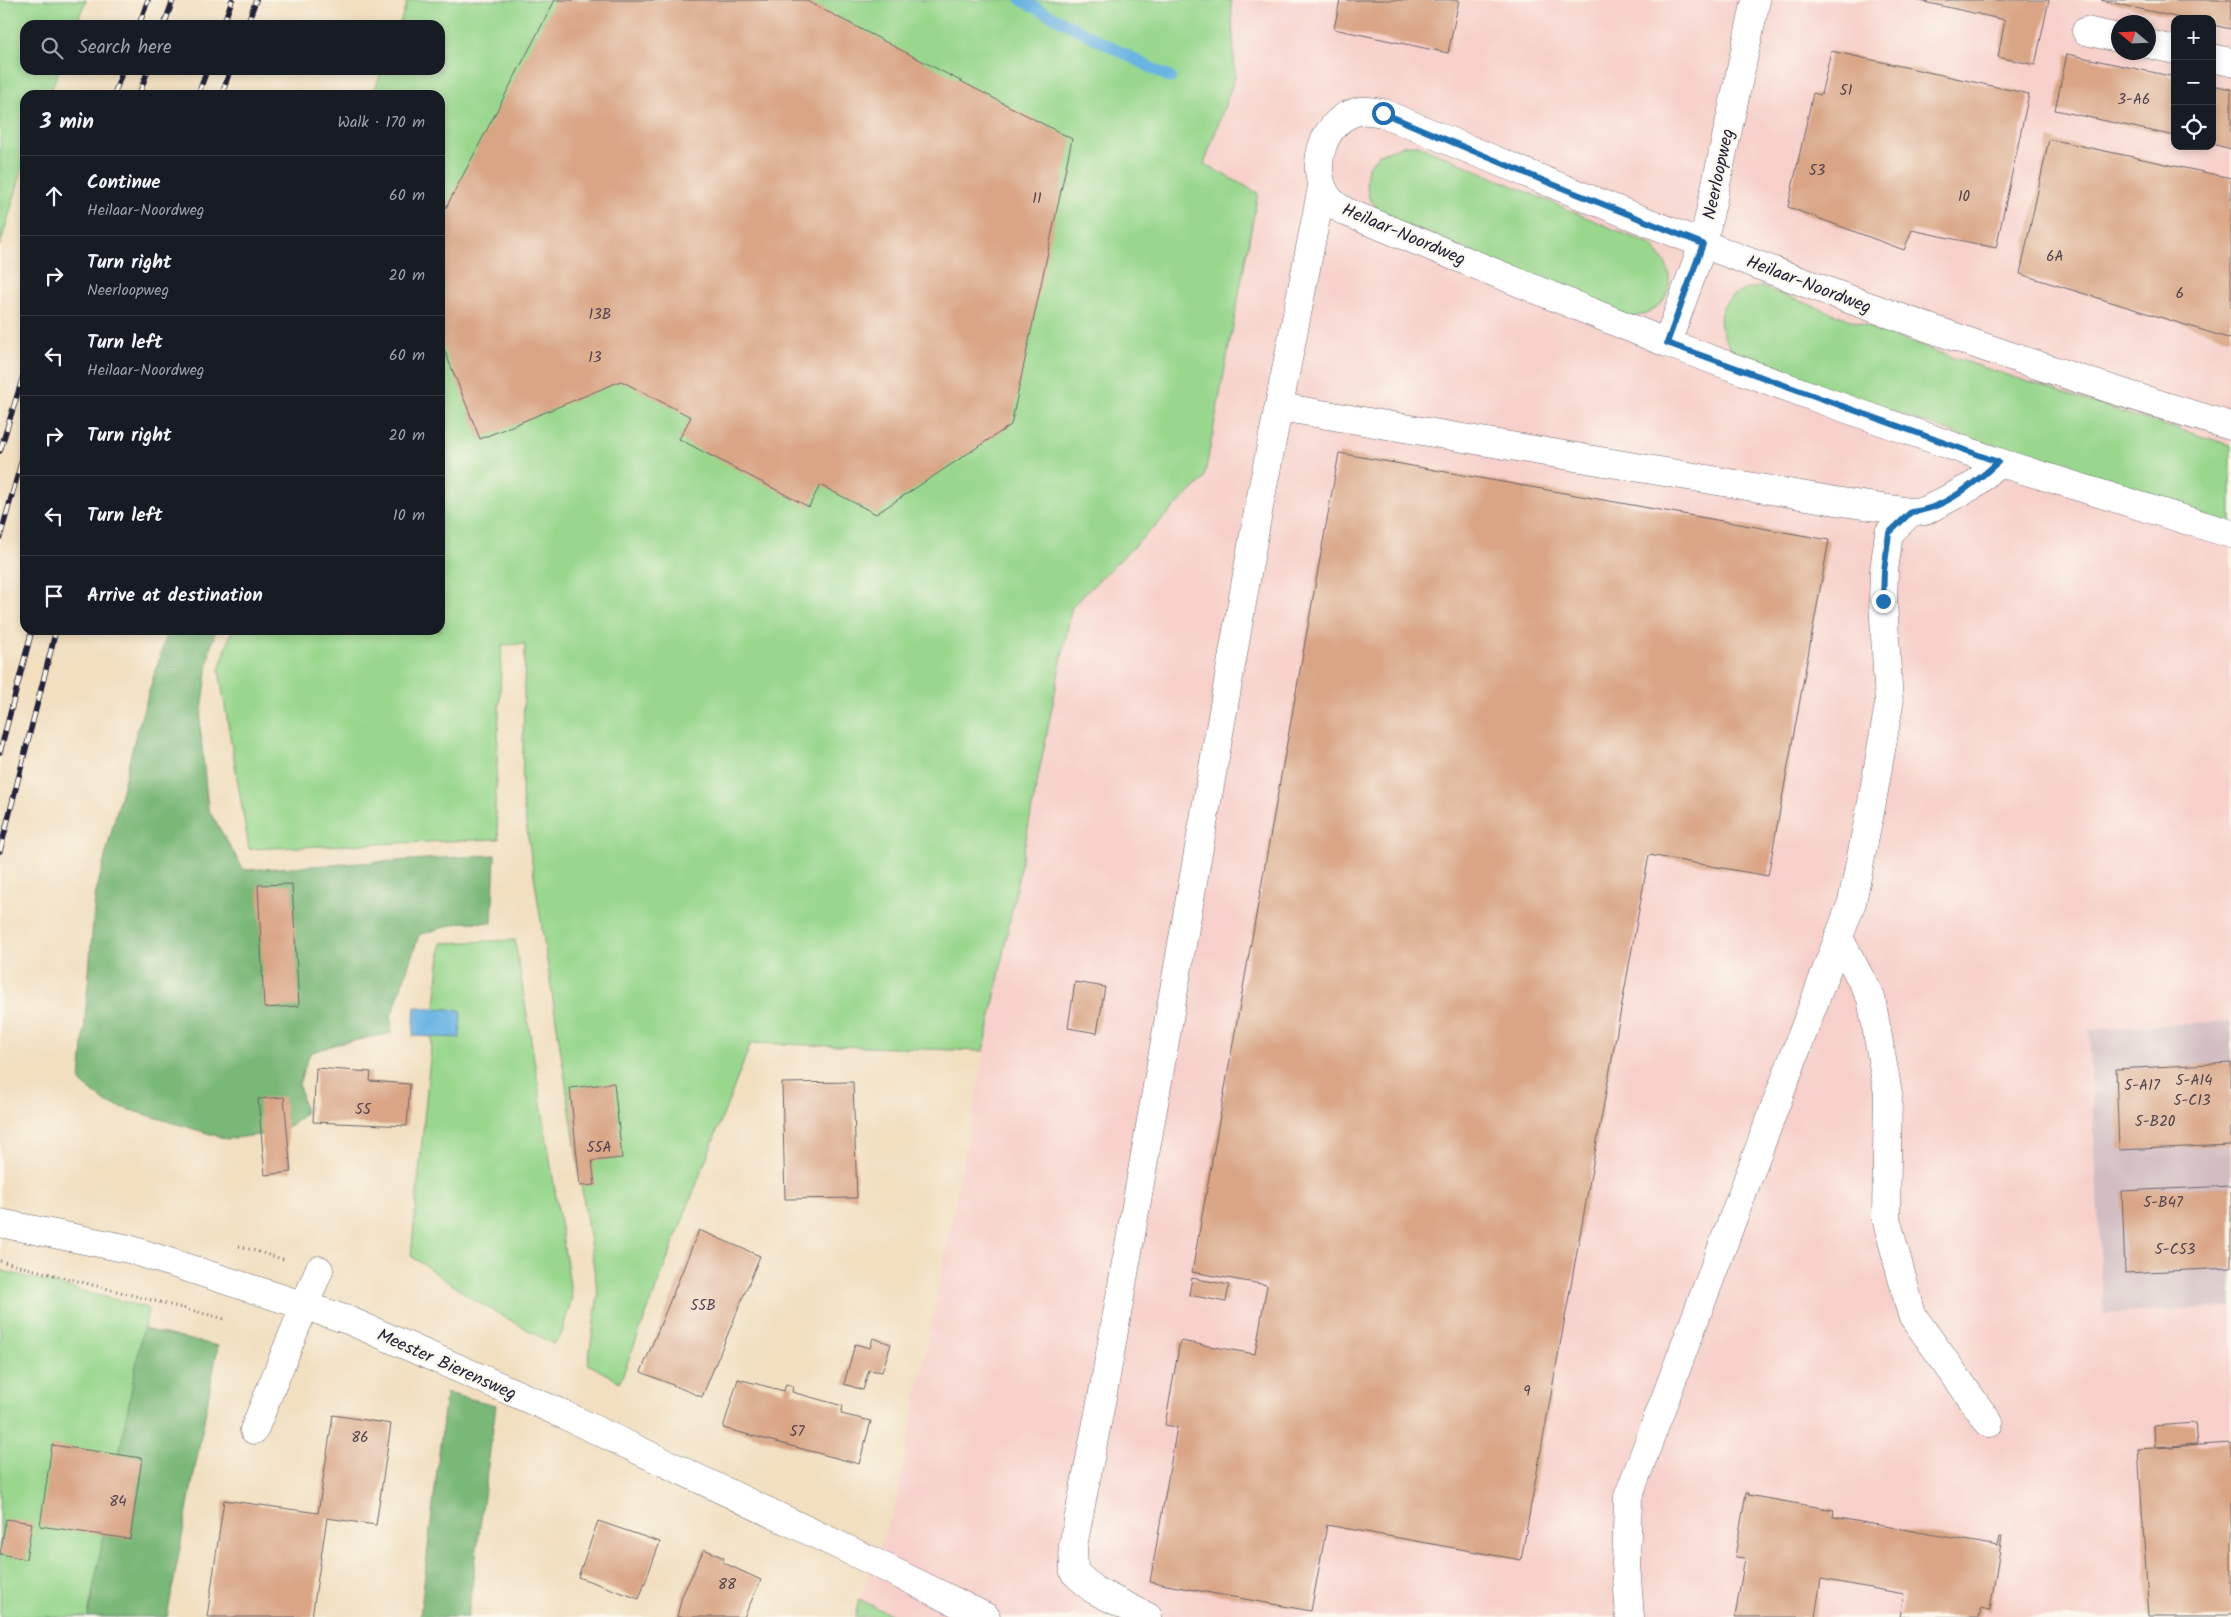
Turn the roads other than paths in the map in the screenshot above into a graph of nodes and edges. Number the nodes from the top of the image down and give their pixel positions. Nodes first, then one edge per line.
1 (1756, 0) edge
2 (2086, 31) dead end
3 (2111, 36) edge
4 (2156, 46) edge
5 (2171, 49) edge
6 (2216, 59) edge
7 (2231, 62) edge
8 (1322, 187) junction
9 (1703, 244) junction
10 (1667, 343) junction
11 (1280, 407) junction
12 (2231, 426) edge
13 (1998, 462) junction
14 (1911, 512) junction
15 (2231, 534) edge
16 (1839, 938) junction
17 (0, 1223) edge
18 (319, 1270) dead end
19 (304, 1306) junction
20 (1989, 1423) dead end
21 (254, 1430) dead end
22 (986, 1617) edge
23 (1148, 1617) edge
24 (1630, 1617) edge

1 - 9 street, Neerloopweg
2 - 3 street
4 - 5 street
6 - 7 street
8 - 9 street, Heilaar-Noordweg
8 - 10 street, Heilaar-Noordweg
8 - 11 street
9 - 10 street, Neerloopweg
9 - 12 street, Heilaar-Noordweg
10 - 13 street, Heilaar-Noordweg
11 - 14 street
11 - 23 street
13 - 14 street
13 - 15 street, Heilaar-Noordweg
14 - 16 street
16 - 20 street
16 - 24 street
17 - 19 street, Meester Bierensweg
18 - 19 street
19 - 21 street
19 - 22 street, Meester Bierensweg

